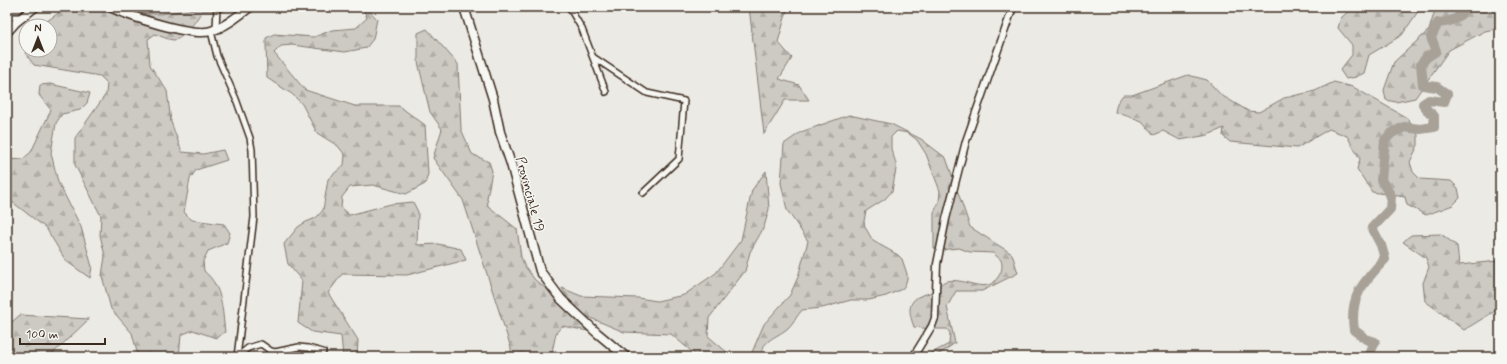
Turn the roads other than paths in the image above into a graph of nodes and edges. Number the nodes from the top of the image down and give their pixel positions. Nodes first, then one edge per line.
1 (35, 7) edge
2 (110, 7) edge
3 (217, 7) edge
4 (250, 7) edge
5 (464, 7) edge
6 (569, 7) edge
7 (1013, 7) edge
8 (7, 17) edge
9 (21, 17) junction
10 (214, 30) junction
11 (7, 32) edge
12 (593, 57) junction
13 (606, 92) dead end
14 (643, 193) dead end
15 (323, 352) dead end
16 (237, 357) edge
17 (626, 357) edge
18 (913, 357) edge

1 - 9 main road
2 - 10 main road
3 - 10 street
4 - 10 main road
5 - 17 main road, Provinciale 19
6 - 12 street
7 - 18 street
8 - 9 street
9 - 11 main road
10 - 16 street
12 - 13 street
12 - 14 street
15 - 16 street

